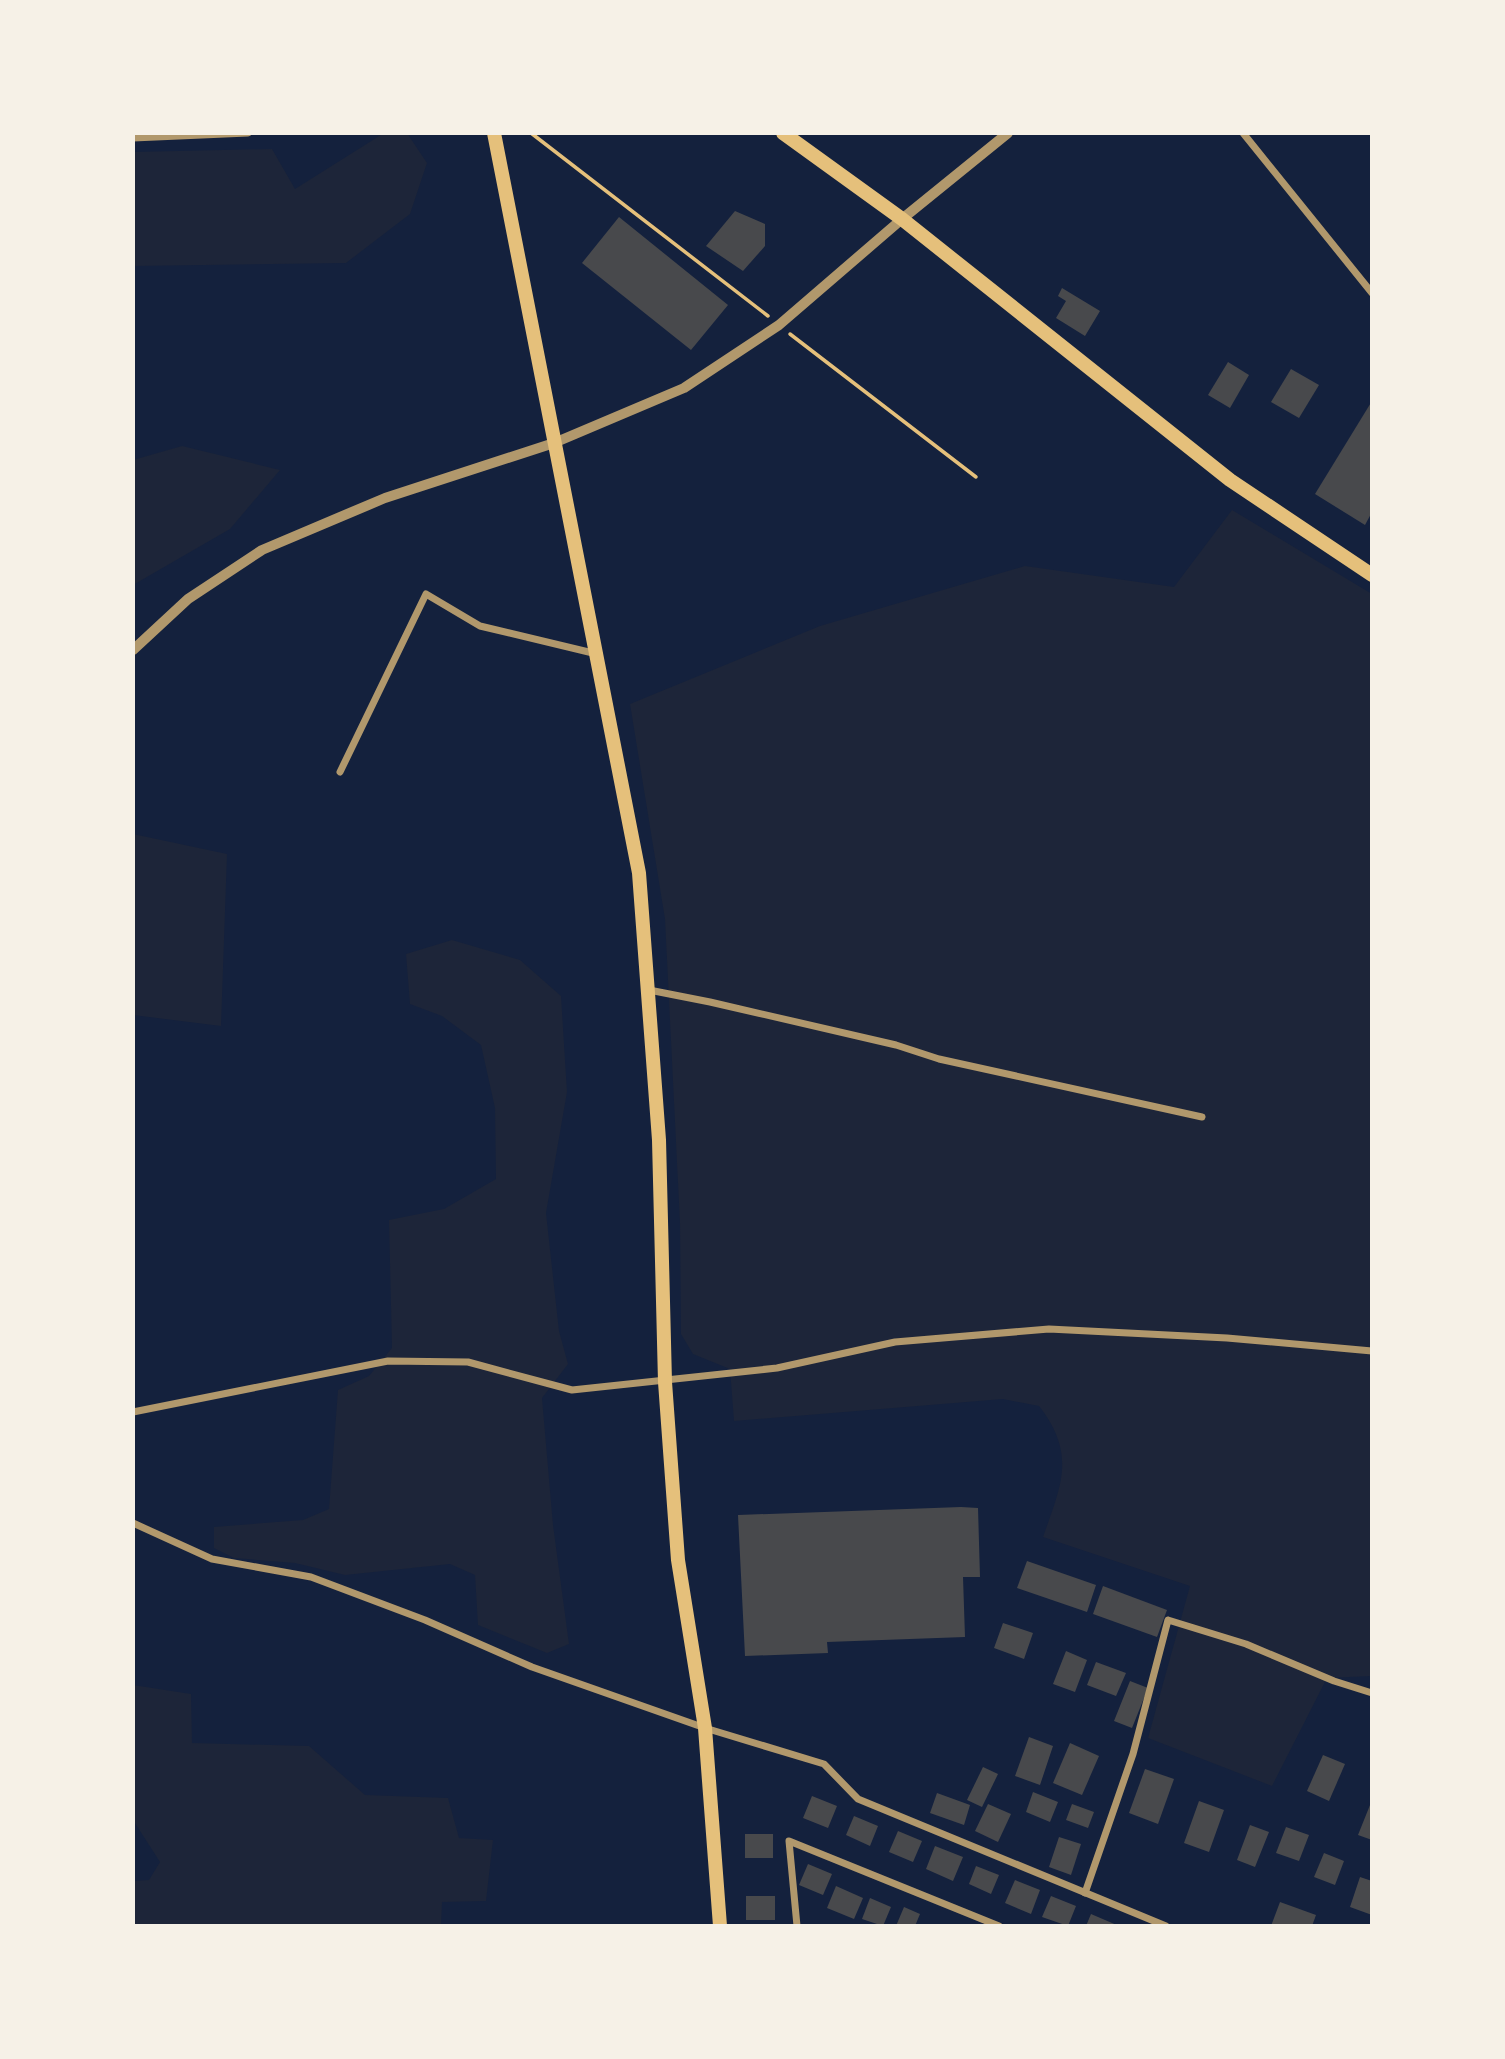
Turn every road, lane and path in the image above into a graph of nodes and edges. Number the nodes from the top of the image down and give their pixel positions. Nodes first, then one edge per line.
1 (248, 133) edge
2 (494, 133) edge
3 (531, 133) edge
4 (783, 133) edge
5 (1009, 133) edge
6 (1243, 133) edge
7 (133, 138) edge
8 (902, 219) junction
9 (1372, 293) edge
10 (779, 325) junction
11 (554, 443) junction
12 (976, 477) dead end
13 (1372, 575) edge
14 (133, 650) edge
15 (598, 654) junction
16 (340, 772) dead end
17 (649, 990) junction
18 (1202, 1117) dead end
19 (1372, 1351) edge
20 (665, 1382) junction
21 (133, 1412) edge
22 (133, 1523) edge
23 (1372, 1693) edge
24 (705, 1728) junction
25 (1084, 1893) junction
26 (1143, 1917) junction
27 (720, 1926) edge
28 (797, 1926) edge
29 (999, 1926) edge
30 (1140, 1926) edge
31 (1166, 1926) edge

1 - 7 street
2 - 11 main road
3 - 10 path
4 - 8 main road
5 - 8 street
6 - 9 street
8 - 10 street
8 - 13 main road
10 - 11 street
10 - 12 path
11 - 14 street
11 - 15 main road
15 - 16 street
15 - 17 main road
17 - 18 street
17 - 20 main road
19 - 20 street
20 - 21 street
20 - 24 main road
22 - 24 street
23 - 25 street
24 - 25 street
24 - 27 main road
25 - 26 street
26 - 30 street
26 - 31 street
28 - 29 street

